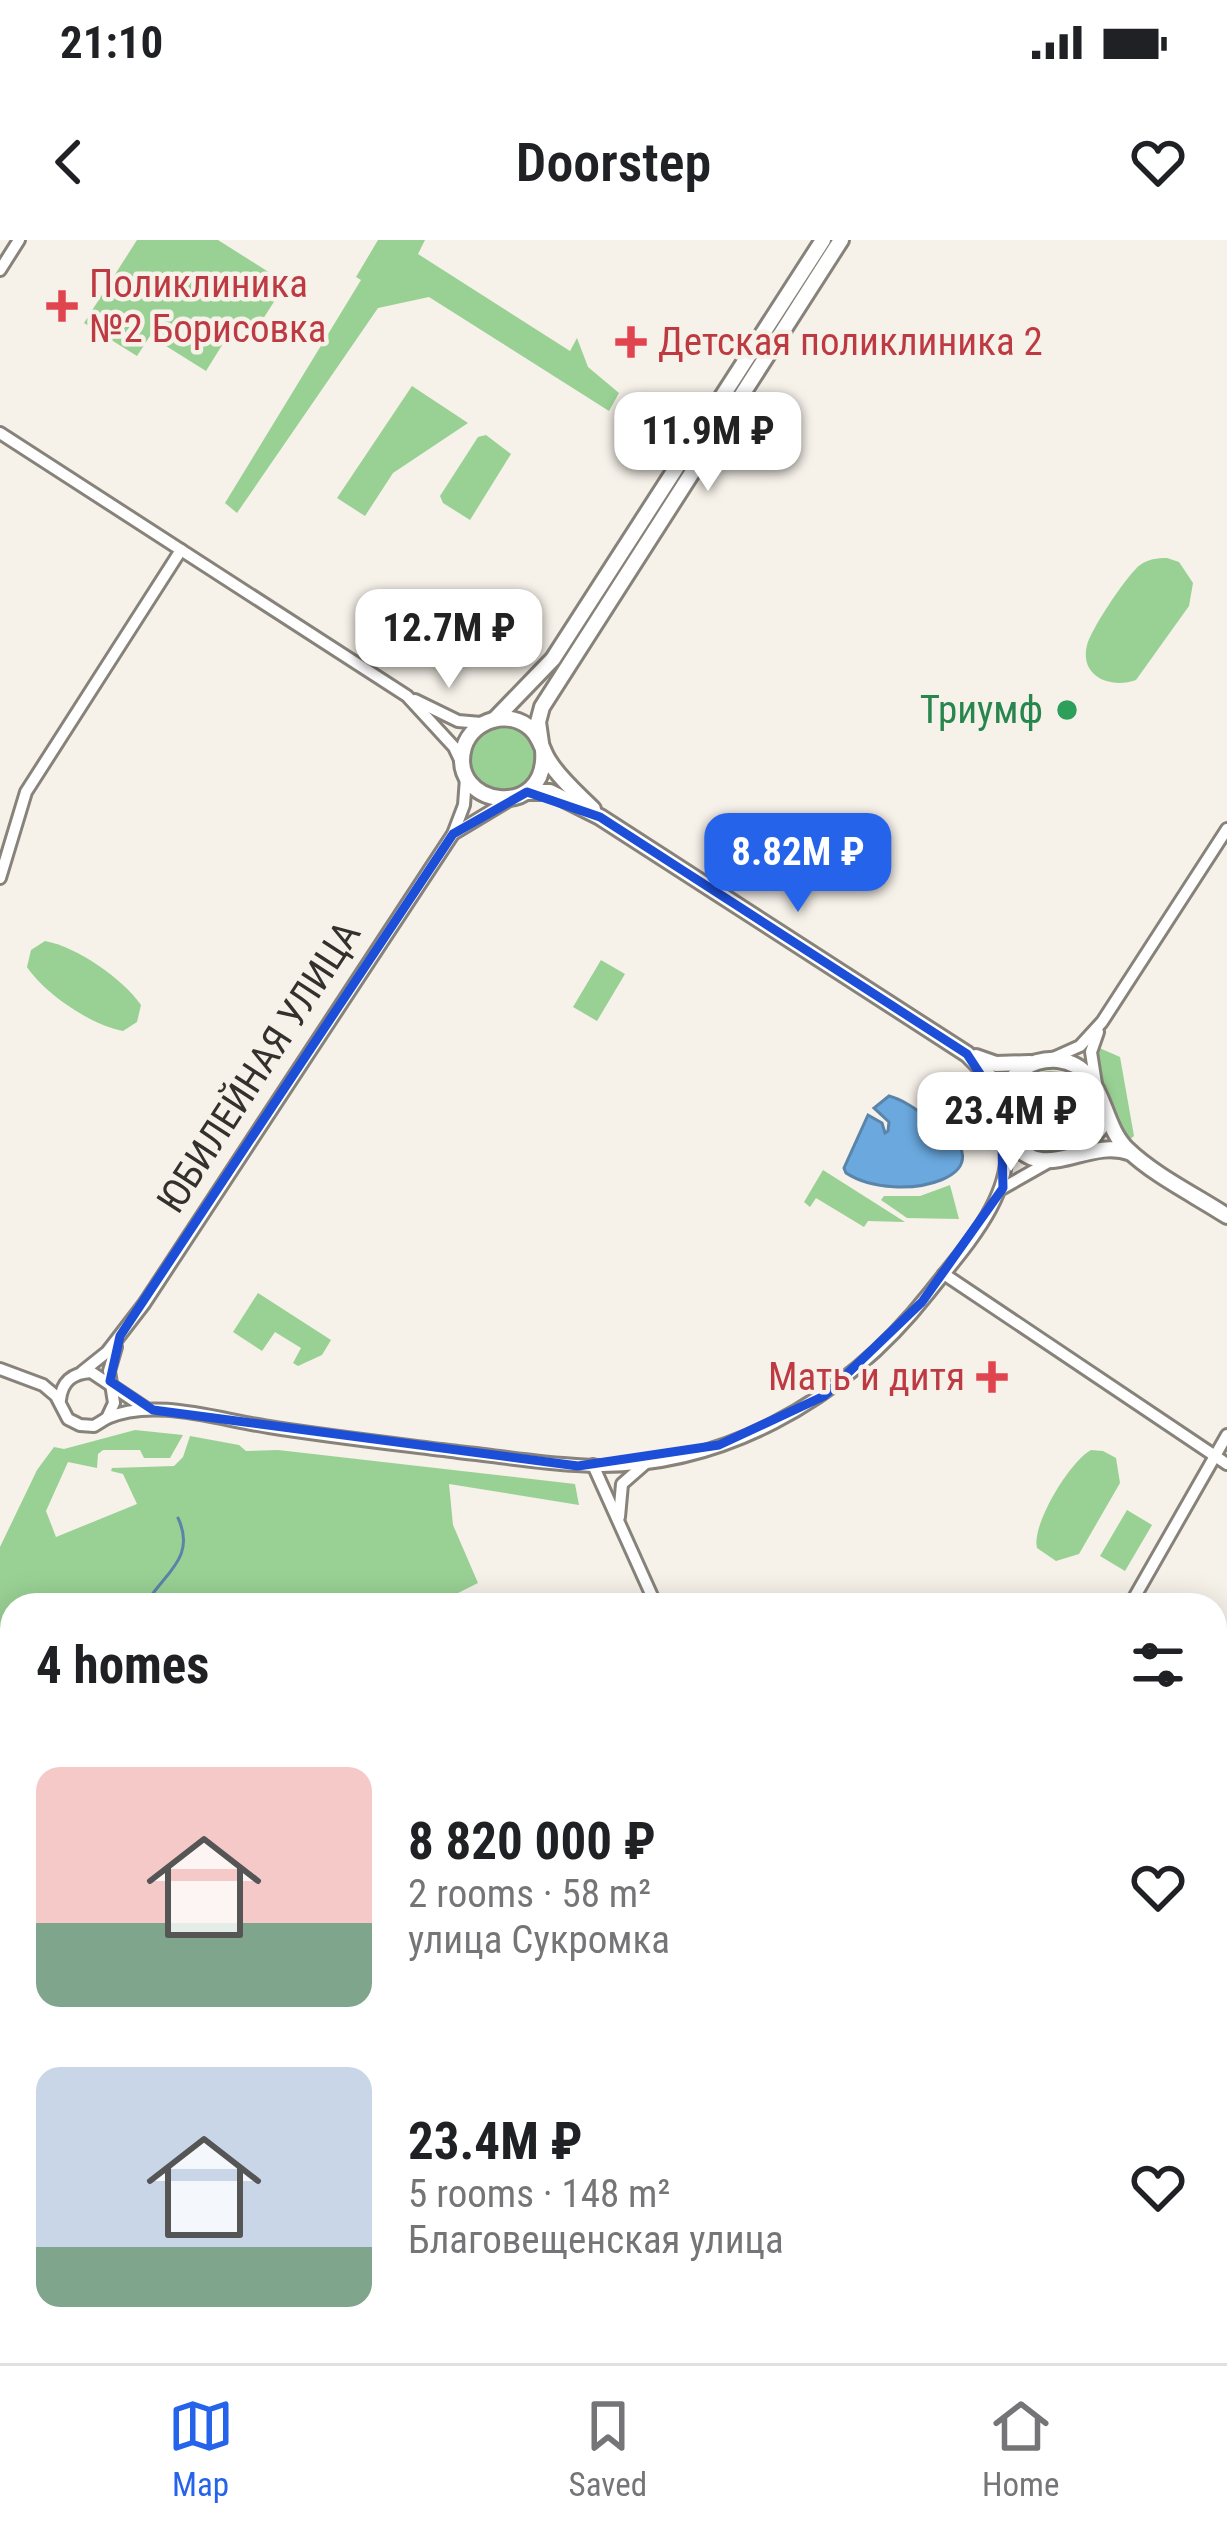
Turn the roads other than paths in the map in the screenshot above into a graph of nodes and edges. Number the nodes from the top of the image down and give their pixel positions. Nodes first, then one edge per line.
1 (20, 240) edge
2 (823, 240) edge
3 (841, 240) edge
4 (0, 270) edge
5 (0, 430) edge
6 (182, 550) junction
7 (407, 696) junction
8 (491, 720) junction
9 (542, 746) junction
10 (465, 771) junction
11 (519, 795) junction
12 (600, 817) junction
13 (1227, 829) edge
14 (453, 834) junction
15 (0, 878) edge
16 (1102, 1022) junction
17 (967, 1054) junction
18 (1041, 1061) junction
19 (1099, 1093) junction
20 (1000, 1106) junction
21 (1005, 1131) junction
22 (1131, 1153) junction
23 (1078, 1154) junction
24 (1053, 1161) junction
25 (1003, 1188) junction
26 (1227, 1216) edge
27 (944, 1274) junction
28 (120, 1336) junction
29 (0, 1369) edge
30 (77, 1374) junction
31 (39, 1383) junction
32 (112, 1386) junction
33 (60, 1403) junction
34 (153, 1410) junction
35 (107, 1418) junction
36 (1227, 1435) edge
37 (1214, 1454) junction
38 (648, 1461) junction
39 (1227, 1464) edge
40 (593, 1466) junction
41 (621, 1528) junction
42 (651, 1593) edge
43 (1137, 1593) edge

1 - 4 street
2 - 8 main road
3 - 9 main road
5 - 6 street
6 - 7 street
6 - 15 street
7 - 8 street
7 - 10 street
8 - 9 main road
8 - 10 main road
9 - 11 main road
9 - 12 main road
10 - 11 main road
10 - 14 street, ЮБИЛЕЙНАЯ УЛИЦА
11 - 12 main road
11 - 14 street, ЮБИЛЕЙНАЯ УЛИЦА
12 - 17 main road
13 - 16 street
14 - 28 street, ЮБИЛЕЙНАЯ УЛИЦА
16 - 18 street
16 - 19 street
17 - 18 main road
17 - 20 main road
18 - 19 main road
18 - 20 main road
19 - 22 main road
19 - 23 main road
20 - 21 main road
21 - 24 main road
21 - 25 street
22 - 23 main road
22 - 26 main road
23 - 24 main road
24 - 25 street
25 - 27 street
27 - 37 street
27 - 38 street
28 - 30 street, ЮБИЛЕЙНАЯ УЛИЦА
28 - 32 street, ЮБИЛЕЙНАЯ УЛИЦА
29 - 31 street
30 - 31 street
30 - 32 street
30 - 33 street
31 - 33 street
32 - 34 street
32 - 35 street
33 - 35 street
34 - 35 street
34 - 40 street
36 - 37 street
37 - 39 street
37 - 43 street
38 - 40 street
38 - 41 street
40 - 41 street
41 - 42 street

